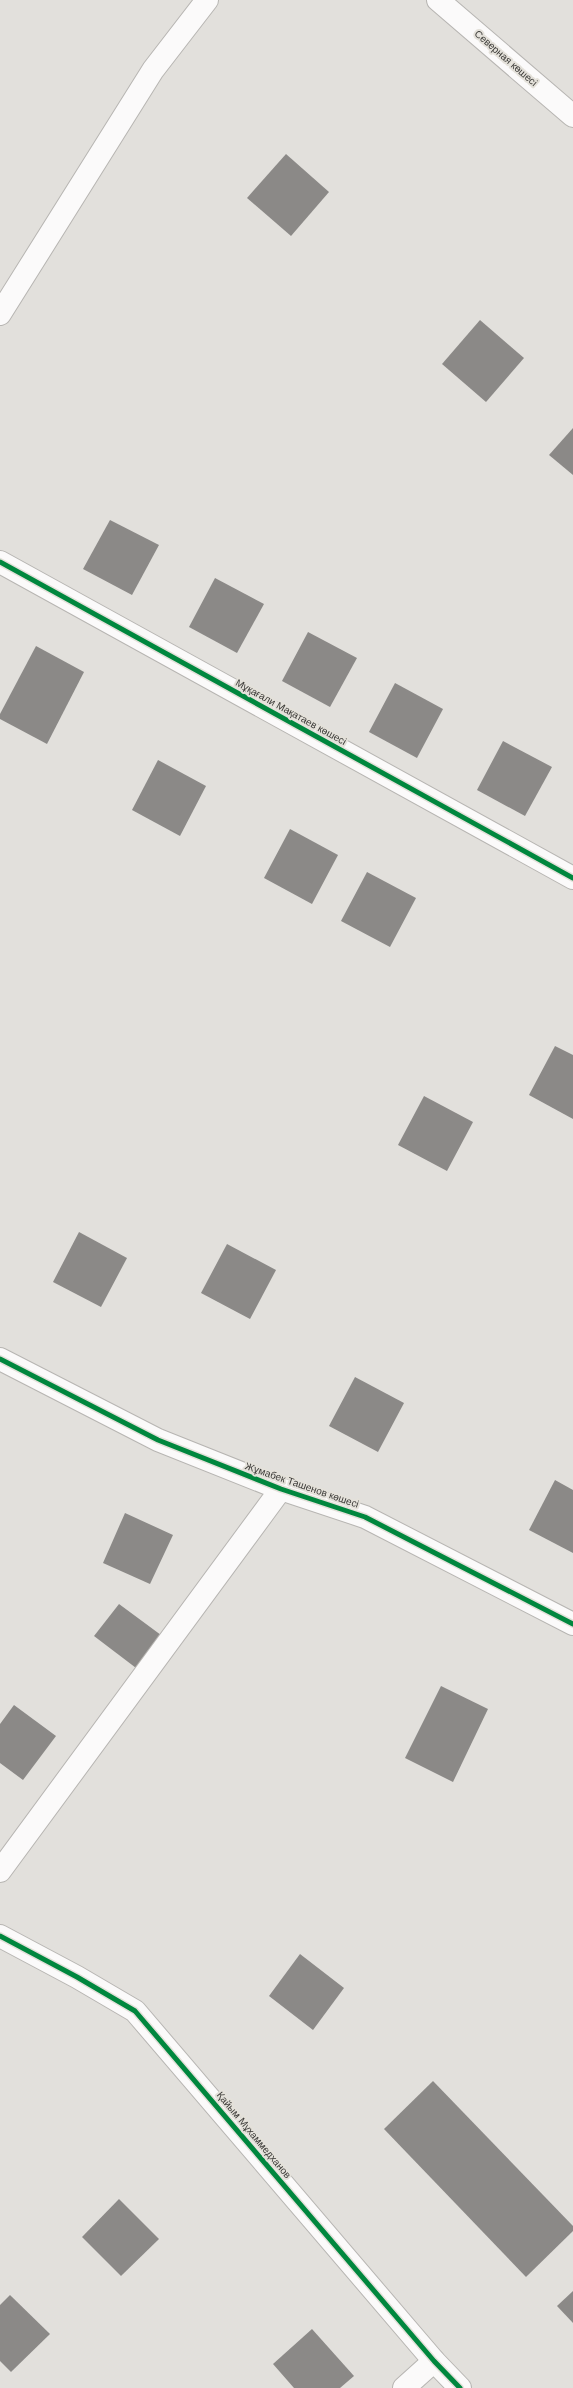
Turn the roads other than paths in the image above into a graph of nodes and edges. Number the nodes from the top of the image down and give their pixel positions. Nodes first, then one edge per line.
1 (207, 0) edge
2 (438, 0) edge
3 (573, 116) edge
4 (0, 314) edge
5 (0, 562) edge
6 (573, 878) edge
7 (0, 1359) edge
8 (280, 1489) junction
9 (573, 1624) edge
10 (0, 1871) edge
11 (0, 1936) edge
12 (434, 2361) junction
13 (404, 2388) edge
14 (460, 2388) edge

1 - 4 street
2 - 3 street, Северная көшесі
5 - 6 street, Мұқағали Мақатаев көшесі
7 - 8 street, Жұмабек Ташенов көшесі
8 - 9 street, Жұмабек Ташенов көшесі
8 - 10 street
11 - 12 street, Қайым Мұхаммедханов
12 - 13 street
12 - 14 street, Қайым Мұхаммедханов

